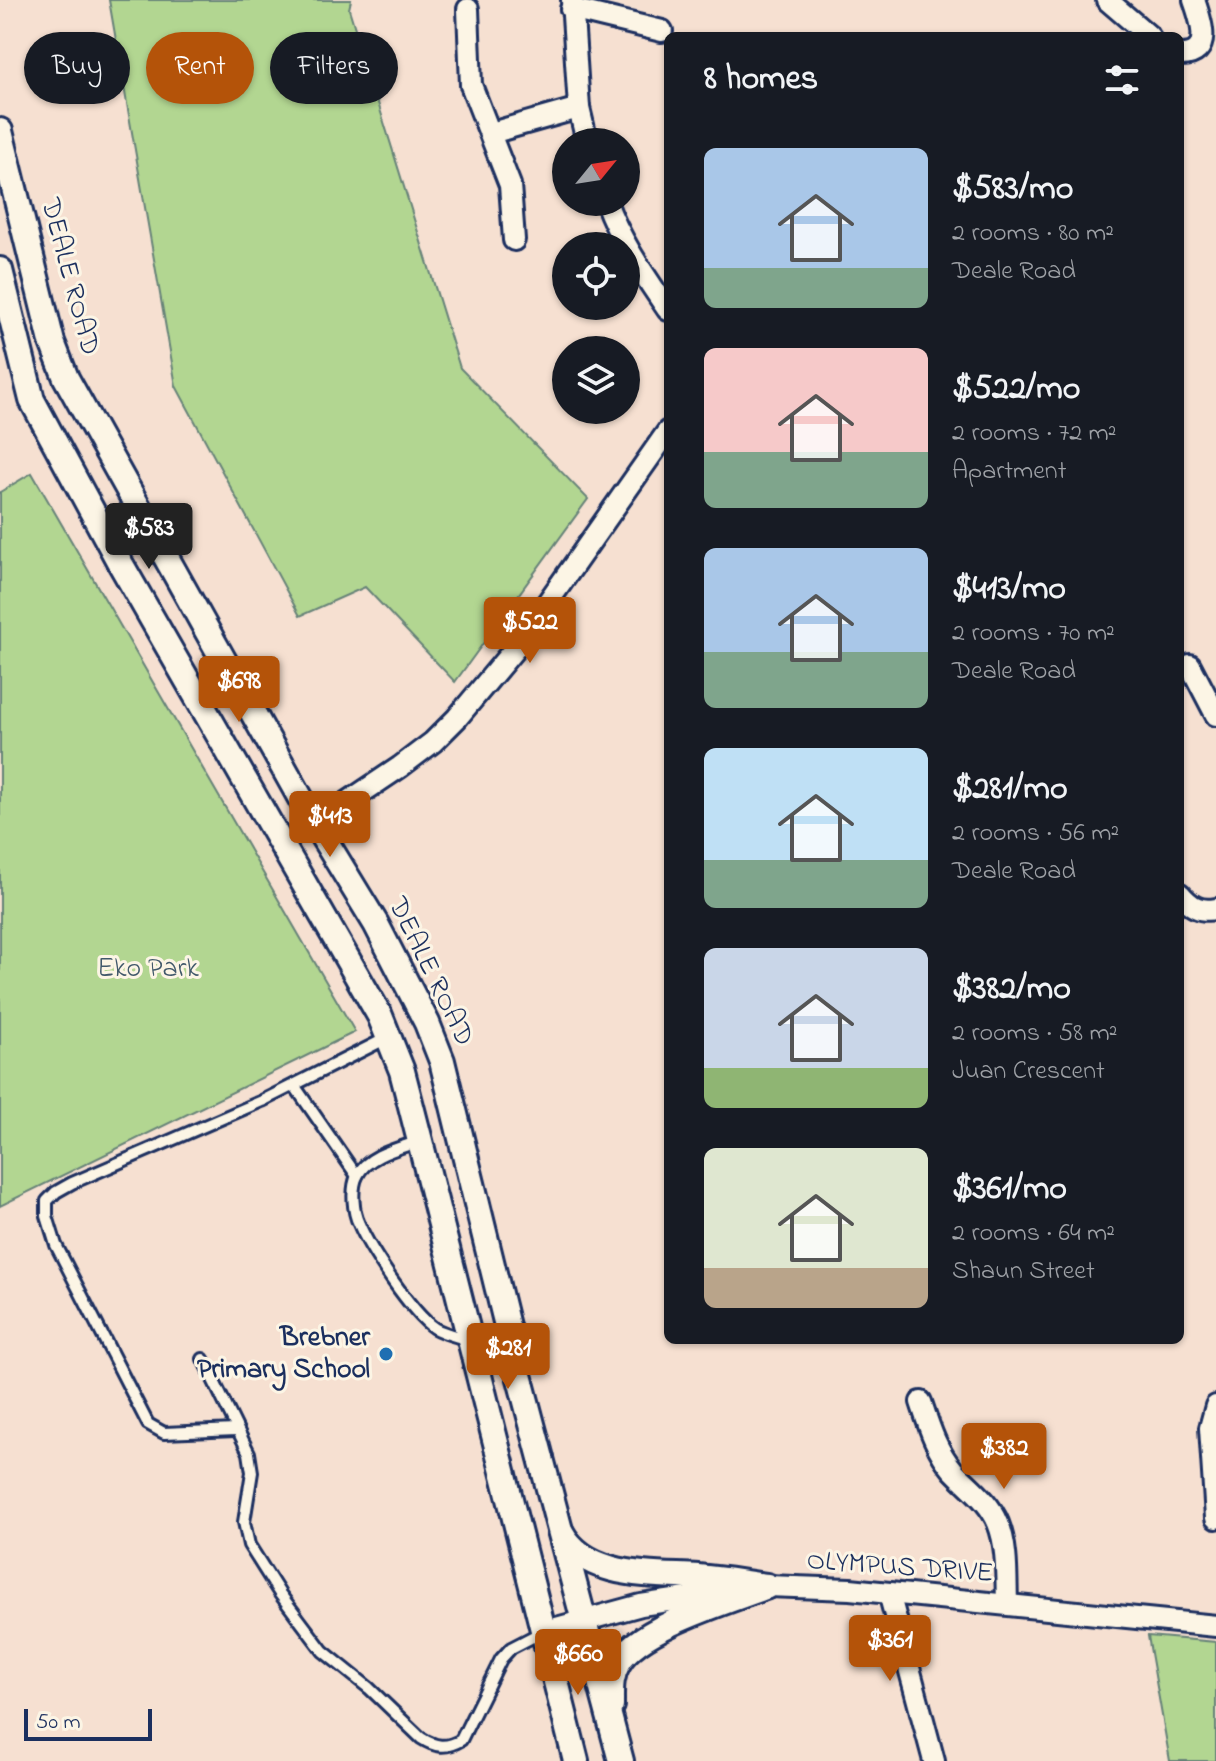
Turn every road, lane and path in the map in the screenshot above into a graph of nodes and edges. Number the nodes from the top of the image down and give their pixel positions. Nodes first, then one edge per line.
1 (1107, 0) edge
2 (1194, 0) edge
3 (572, 5) edge
4 (468, 9) dead end
5 (662, 31) dead end
6 (1144, 32) edge
7 (1184, 55) edge
8 (579, 108) junction
9 (584, 128) edge
10 (0, 131) edge
11 (491, 133) junction
12 (611, 216) edge
13 (514, 240) dead end
14 (0, 270) edge
15 (664, 304) edge
16 (664, 437) edge
17 (155, 540) junction
18 (119, 561) junction
19 (1190, 665) dead end
20 (1216, 715) edge
21 (264, 817) junction
22 (315, 824) junction
23 (308, 891) junction
24 (1184, 898) edge
25 (1216, 909) edge
26 (390, 1037) junction
27 (294, 1085) junction
28 (420, 1141) junction
29 (357, 1176) junction
30 (486, 1238) junction
31 (448, 1251) junction
32 (470, 1340) junction
33 (203, 1359) dead end
34 (921, 1402) dead end
35 (1216, 1406) edge
36 (236, 1430) junction
37 (544, 1472) junction
38 (1216, 1518) edge
39 (767, 1586) junction
40 (889, 1593) junction
41 (1007, 1604) junction
42 (582, 1620) junction
43 (1216, 1626) edge
44 (542, 1632) junction
45 (612, 1730) junction
46 (576, 1761) edge
47 (621, 1761) edge
48 (934, 1761) edge

1 - 6 street
2 - 7 street
3 - 5 street
3 - 8 street
4 - 11 street
8 - 9 street
8 - 11 street
10 - 17 street, DEALE ROAD
11 - 13 street
12 - 15 street
14 - 18 street
16 - 22 street
17 - 18 street
17 - 22 street, DEALE ROAD
18 - 21 street
19 - 20 street
21 - 22 street
21 - 23 street
22 - 23 street
22 - 30 street, DEALE ROAD
23 - 26 street
24 - 25 street
26 - 27 lane
26 - 28 street
27 - 29 lane
27 - 36 lane
28 - 29 lane
28 - 31 street
29 - 32 lane
30 - 31 street
30 - 37 street, DEALE ROAD
31 - 32 street
32 - 44 street
33 - 36 lane
34 - 41 street
35 - 38 street
36 - 44 lane
37 - 39 street
37 - 42 street, DEALE ROAD
39 - 40 street, OLYMPUS DRIVE
39 - 42 street, OLYMPUS DRIVE
39 - 45 street
40 - 41 street, OLYMPUS DRIVE
40 - 48 street
41 - 43 street, OLYMPUS DRIVE
42 - 44 street, OLYMPUS DRIVE
42 - 45 street, DEALE ROAD
44 - 46 street
45 - 47 street, DEALE ROAD

